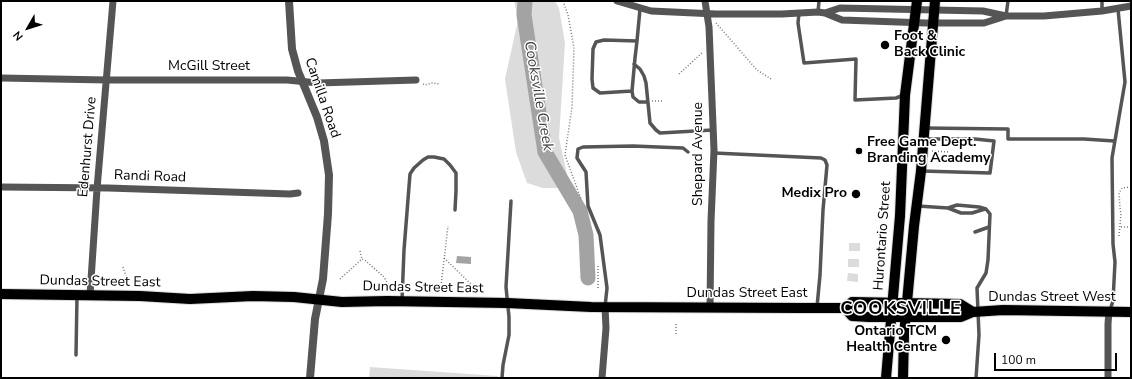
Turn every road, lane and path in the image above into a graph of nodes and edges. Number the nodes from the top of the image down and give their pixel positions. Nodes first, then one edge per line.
1 (113, 1) edge
2 (289, 1) edge
3 (293, 1) edge
4 (617, 1) edge
5 (705, 1) edge
6 (819, 1) edge
7 (1008, 1) edge
8 (1102, 1) edge
9 (916, 6) edge
10 (935, 6) edge
11 (1131, 6) edge
12 (640, 8) junction
13 (1118, 9) junction
14 (1102, 11) junction
15 (707, 13) junction
16 (799, 13) junction
17 (822, 13) junction
18 (1006, 16) junction
19 (914, 22) junction
20 (716, 23) dead end
21 (933, 23) junction
22 (290, 26) junction
23 (637, 42) junction
24 (704, 51) dead end
25 (634, 64) junction
26 (679, 74) dead end
27 (1, 78) edge
28 (771, 79) dead end
29 (107, 80) junction
30 (416, 80) joint
31 (302, 81) junction
32 (440, 84) dead end
33 (632, 91) junction
34 (905, 95) junction
35 (662, 101) dead end
36 (648, 102) junction
37 (925, 128) junction
38 (714, 130) junction
39 (924, 139) junction
40 (1114, 141) junction
41 (928, 151) dead end
42 (688, 152) dead end
43 (950, 152) dead end
44 (714, 153) junction
45 (921, 171) junction
46 (1, 187) edge
47 (1131, 187) edge
48 (97, 188) junction
49 (298, 193) dead end
50 (511, 201) dead end
51 (916, 206) junction
52 (948, 208) junction
53 (986, 208) junction
54 (455, 210) dead end
55 (448, 226) dead end
56 (1131, 226) edge
57 (989, 227) junction
58 (1121, 227) junction
59 (975, 232) dead end
60 (1121, 232) dead end
61 (360, 251) dead end
62 (444, 258) junction
63 (362, 259) junction
64 (123, 267) dead end
65 (340, 278) dead end
66 (128, 282) dead end
67 (388, 284) dead end
68 (440, 286) dead end
69 (474, 287) dead end
70 (1, 294) edge
71 (78, 295) junction
72 (90, 295) junction
73 (319, 300) junction
74 (402, 301) junction
75 (507, 303) junction
76 (892, 303) junction
77 (907, 303) junction
78 (605, 307) junction
79 (710, 308) junction
80 (817, 308) junction
81 (845, 308) junction
82 (1109, 311) junction
83 (976, 312) junction
84 (1131, 312) edge
85 (891, 317) junction
86 (906, 317) junction
87 (676, 323) dead end
88 (676, 334) dead end
89 (76, 355) dead end
90 (310, 378) edge
91 (502, 378) edge
92 (602, 378) edge
93 (886, 378) edge
94 (903, 378) edge
95 (976, 378) edge
96 (1108, 378) edge

1 - 29 street, Edenhurst Drive
2 - 22 street, Camilla Road
3 - 22 street
4 - 12 street
5 - 15 street, Shepard Avenue
6 - 17 lane
7 - 18 lane
8 - 14 lane
9 - 10 street
9 - 17 street
9 - 19 main road, Hurontario Street
10 - 18 street
10 - 21 main road, Hurontario Street
11 - 13 street
12 - 15 street
12 - 23 lane
13 - 14 street
13 - 40 lane
14 - 18 street
15 - 16 street
15 - 38 street, Shepard Avenue
16 - 17 street
16 - 34 lane
17 - 19 street
18 - 21 street
19 - 21 street
19 - 34 main road, Hurontario Street
20 - 28 path
21 - 37 main road, Hurontario Street
22 - 31 street, Camilla Road
23 - 25 lane
23 - 33 lane
24 - 26 path
25 - 33 lane
25 - 36 lane
27 - 29 street, McGill Street
29 - 31 street, McGill Street
29 - 48 street, Edenhurst Drive
30 - 31 street, McGill Street
30 - 32 path
31 - 73 street, Camilla Road
33 - 36 lane
34 - 76 main road, Hurontario Street
35 - 36 path
36 - 38 lane
37 - 39 main road, Hurontario Street
37 - 40 lane
38 - 44 street, Shepard Avenue
39 - 45 main road, Hurontario Street
39 - 45 lane
40 - 82 lane
41 - 43 path
42 - 78 lane
44 - 79 street, Shepard Avenue
44 - 80 lane
45 - 51 main road, Hurontario Street
46 - 48 street, Randi Road
47 - 58 path
48 - 49 street, Randi Road
48 - 72 street, Edenhurst Drive
50 - 75 lane
51 - 52 lane
51 - 77 main road, Hurontario Street
52 - 53 lane
52 - 53 lane
53 - 57 lane
54 - 74 lane
55 - 62 path
56 - 58 path
57 - 59 lane
57 - 83 lane
58 - 60 path
61 - 63 path
62 - 68 path
62 - 69 path
63 - 65 path
63 - 67 path
64 - 66 path
70 - 71 main road, Dundas Street East
71 - 72 main road, Dundas Street East
71 - 89 lane
72 - 73 main road, Dundas Street East
73 - 74 main road, Dundas Street East
73 - 90 street, Camilla Road
74 - 75 main road, Dundas Street East
75 - 78 main road, Dundas Street East
75 - 91 lane
76 - 77 main road, Dundas Street East
76 - 81 main road, Dundas Street East
76 - 85 main road, Hurontario Street
77 - 83 main road, Dundas Street West
77 - 86 main road, Hurontario Street
78 - 79 main road, Dundas Street East
78 - 92 street
79 - 80 main road, Dundas Street East
80 - 81 main road, Dundas Street East
81 - 85 main road, Dundas Street East
82 - 83 main road, Dundas Street West
82 - 84 main road, Dundas Street West
82 - 96 street
83 - 86 main road, Dundas Street West
83 - 95 lane
85 - 86 main road, Dundas Street West
85 - 93 main road, Hurontario Street
86 - 94 main road, Hurontario Street
87 - 88 path

